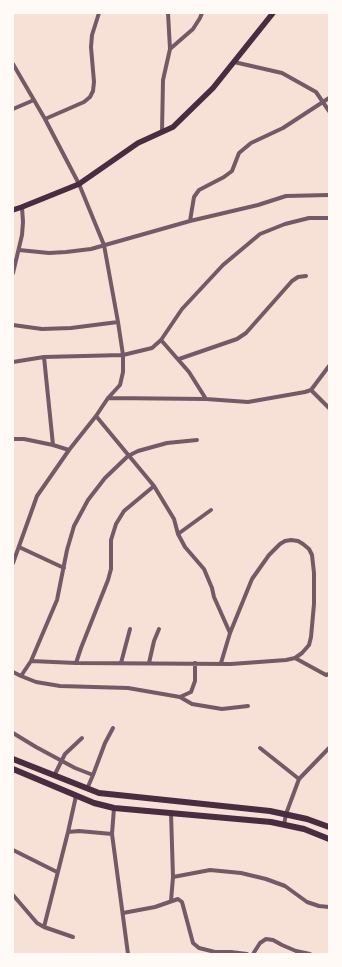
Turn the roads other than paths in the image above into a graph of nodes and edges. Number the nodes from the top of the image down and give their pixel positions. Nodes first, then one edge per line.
1 (99, 13) edge
2 (168, 13) edge
3 (202, 13) edge
4 (274, 13) edge
5 (170, 49) junction
6 (234, 62) junction
7 (13, 64) edge
8 (329, 98) edge
9 (34, 100) junction
10 (322, 102) junction
11 (13, 109) edge
12 (329, 111) edge
13 (45, 119) junction
14 (162, 132) junction
15 (79, 184) junction
16 (329, 195) edge
17 (22, 207) junction
18 (13, 210) edge
19 (329, 218) edge
20 (190, 221) junction
21 (104, 245) junction
22 (19, 250) junction
23 (13, 273) edge
24 (306, 276) dead end
25 (118, 322) junction
26 (13, 325) edge
27 (161, 340) junction
28 (123, 355) junction
29 (44, 357) junction
30 (179, 359) junction
31 (13, 362) edge
32 (329, 366) edge
33 (311, 390) junction
34 (108, 398) junction
35 (206, 398) junction
36 (329, 408) edge
37 (96, 416) junction
38 (13, 438) edge
39 (197, 440) dead end
40 (53, 445) junction
41 (69, 450) junction
42 (128, 456) junction
43 (154, 486) junction
44 (211, 510) dead end
45 (178, 534) junction
46 (19, 547) junction
47 (13, 563) edge
48 (64, 568) junction
49 (130, 628) dead end
50 (160, 629) dead end
51 (230, 633) junction
52 (295, 658) junction
53 (31, 661) junction
54 (76, 663) junction
55 (121, 663) junction
56 (149, 663) junction
57 (195, 663) junction
58 (221, 663) junction
59 (13, 672) edge
60 (329, 674) edge
61 (21, 676) junction
62 (180, 697) junction
63 (248, 706) dead end
64 (113, 728) dead end
65 (13, 733) edge
66 (82, 738) dead end
67 (260, 748) dead end
68 (329, 748) edge
69 (13, 760) edge
70 (61, 760) junction
71 (13, 769) edge
72 (94, 774) junction
73 (54, 776) junction
74 (299, 779) junction
75 (87, 789) junction
76 (76, 796) junction
77 (114, 808) junction
78 (172, 813) junction
79 (286, 814) junction
80 (284, 825) junction
81 (329, 827) edge
82 (68, 832) junction
83 (112, 834) junction
84 (329, 839) edge
85 (13, 850) edge
86 (57, 872) junction
87 (173, 877) junction
88 (13, 895) edge
89 (171, 901) junction
90 (329, 907) edge
91 (123, 913) junction
92 (44, 927) junction
93 (73, 937) dead end
94 (128, 954) edge
95 (246, 954) edge
96 (253, 954) edge
97 (310, 954) edge

1 - 13 street
2 - 5 street
3 - 5 street
4 - 6 main road
5 - 14 street
6 - 10 street
6 - 14 main road
7 - 9 street
8 - 10 street
9 - 11 street
9 - 13 street
10 - 12 street
10 - 20 street
13 - 15 street
14 - 15 main road
15 - 17 main road
15 - 21 street
16 - 20 street
17 - 18 main road
17 - 22 street
19 - 27 street
20 - 21 street
21 - 22 street
21 - 25 street
22 - 23 street
24 - 30 street
25 - 26 street
25 - 28 street
27 - 28 street
27 - 30 street
28 - 29 street
28 - 34 street
29 - 31 street
29 - 40 street
30 - 35 street
32 - 33 street
33 - 35 street
33 - 36 street
34 - 35 street
34 - 37 street
37 - 41 street
37 - 42 street
38 - 40 street
39 - 42 street
40 - 41 street
41 - 46 street
42 - 43 street
42 - 48 street
43 - 45 street
43 - 54 street
44 - 45 street
45 - 51 street
46 - 47 street
46 - 48 street
48 - 53 street
49 - 55 street
50 - 56 street
51 - 52 street
51 - 58 street
52 - 58 street
52 - 60 street
53 - 54 street
53 - 61 street
54 - 55 street
55 - 56 street
56 - 57 street
57 - 58 street
57 - 62 street
59 - 61 street
61 - 62 street
62 - 63 street
64 - 72 street
65 - 70 street
66 - 70 street
67 - 74 street
68 - 74 street
69 - 73 main road
70 - 72 street
70 - 73 street
71 - 76 main road
72 - 75 street
73 - 75 main road
74 - 79 street
75 - 79 main road
76 - 77 main road
76 - 82 street
77 - 78 main road
77 - 83 street
78 - 80 main road
78 - 87 street
79 - 80 street
79 - 81 main road
80 - 84 main road
82 - 83 street
82 - 86 street
83 - 91 street
85 - 86 street
86 - 92 street
87 - 89 street
87 - 90 street
88 - 92 street
89 - 91 street
89 - 95 street
91 - 94 street
92 - 93 street
96 - 97 street

